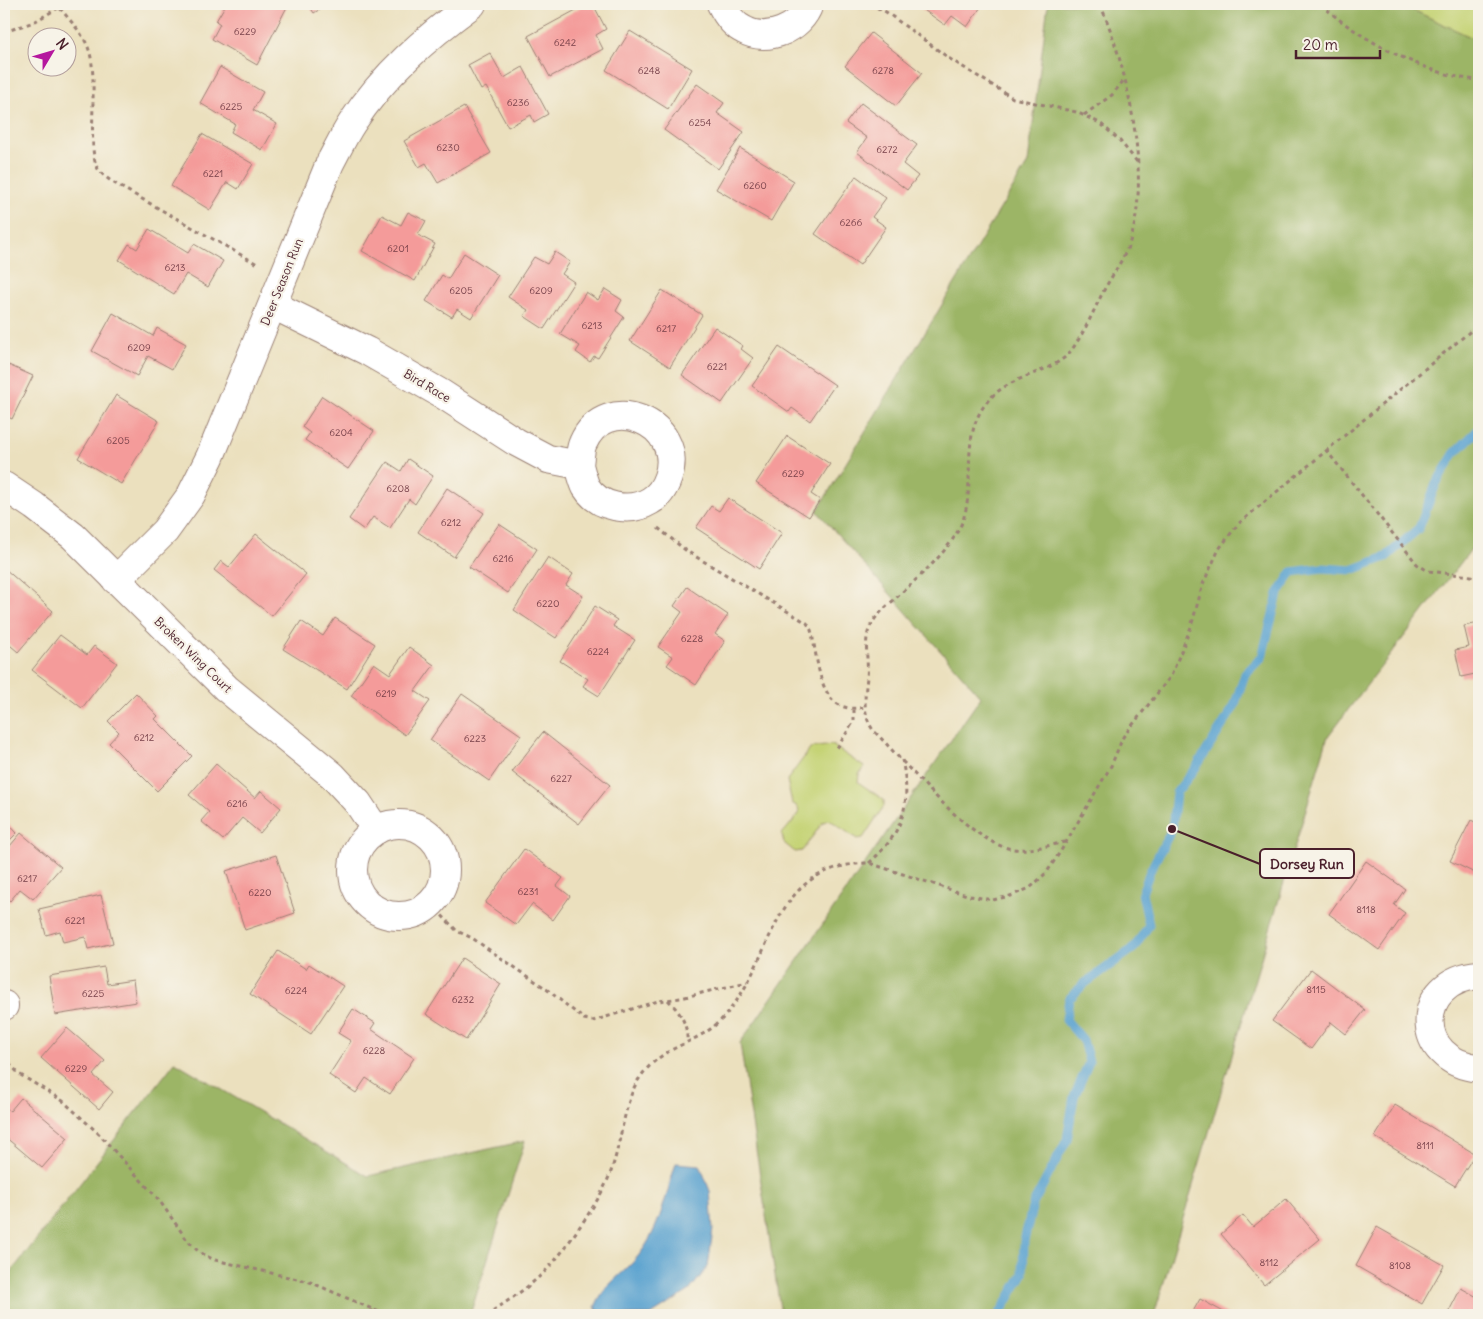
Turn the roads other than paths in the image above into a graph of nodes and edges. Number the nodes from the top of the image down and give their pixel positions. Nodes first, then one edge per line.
1 (472, 4) edge
2 (721, 4) edge
3 (809, 4) edge
4 (273, 305) junction
5 (579, 465) junction
6 (4, 486) edge
7 (116, 580) junction
8 (376, 830) junction
9 (1479, 976) edge
10 (1479, 1068) edge

1 - 4 street, Deer Season Run
2 - 3 street
4 - 5 street, Bird Race
4 - 7 street, Deer Season Run
5 - 5 street
6 - 7 street, Broken Wing Court
7 - 8 street, Broken Wing Court
8 - 8 street
9 - 10 street

